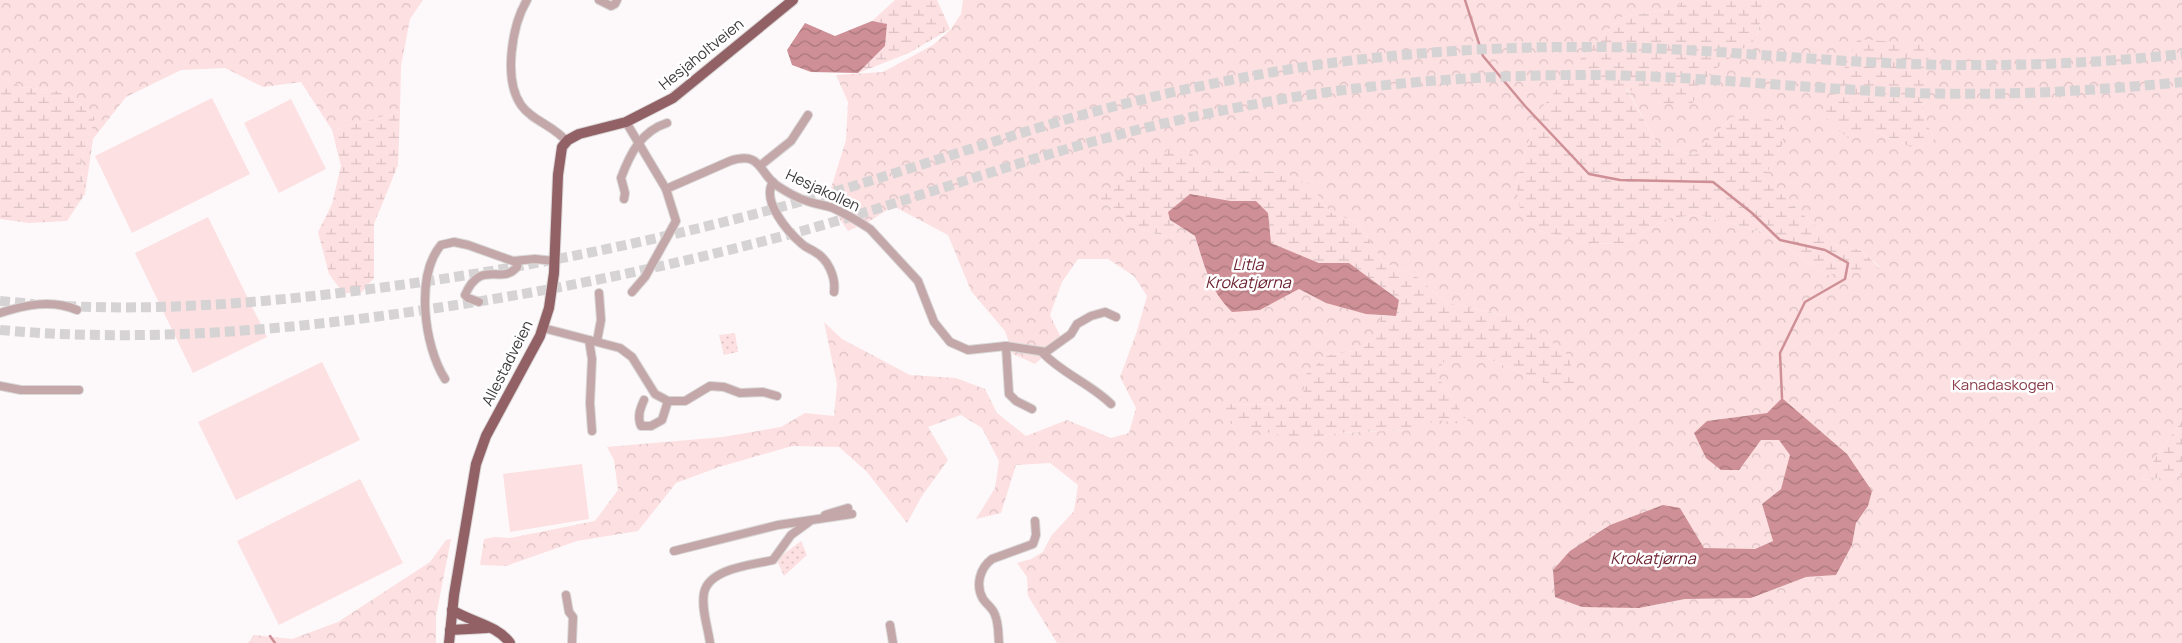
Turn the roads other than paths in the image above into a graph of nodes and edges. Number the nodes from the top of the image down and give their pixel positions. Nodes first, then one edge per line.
1 (526, 0) edge
2 (599, 0) edge
3 (617, 0) edge
4 (793, 0) edge
5 (808, 115) dead end
6 (626, 122) junction
7 (667, 124) dead end
8 (566, 142) junction
9 (638, 143) junction
10 (761, 165) junction
11 (773, 182) junction
12 (666, 189) junction
13 (624, 199) dead end
14 (518, 261) junction
15 (554, 261) junction
16 (632, 292) dead end
17 (834, 292) dead end
18 (599, 293) dead end
19 (479, 302) dead end
20 (77, 310) dead end
21 (0, 313) edge
22 (1116, 317) dead end
23 (543, 328) junction
24 (593, 340) junction
25 (1006, 346) junction
26 (1042, 352) junction
27 (446, 379) dead end
28 (0, 386) edge
29 (78, 390) dead end
30 (777, 396) dead end
31 (644, 400) dead end
32 (668, 401) junction
33 (1111, 404) dead end
34 (1032, 409) dead end
35 (592, 431) dead end
36 (850, 511) dead end
37 (1035, 520) dead end
38 (809, 522) junction
39 (674, 551) dead end
40 (566, 595) dead end
41 (452, 610) junction
42 (890, 625) dead end
43 (493, 628) junction
44 (450, 630) junction
45 (449, 643) edge
46 (510, 643) edge
47 (572, 643) edge
48 (710, 643) edge
49 (893, 643) edge
50 (999, 643) edge

1 - 8 street
2 - 3 street
4 - 6 main road, Hesjaholtveien
5 - 10 street, Hesjakollen
6 - 8 main road, Hesjaholtveien
6 - 9 street
7 - 9 street
8 - 15 main road, Allestadveien
9 - 12 street
9 - 13 street
10 - 11 street, Hesjakollen
10 - 12 street
11 - 17 street, Hesjakollen
11 - 25 street, Hesjakollen
12 - 16 street
14 - 15 street
14 - 19 street
14 - 27 street
15 - 23 main road, Allestadveien
18 - 24 street
20 - 21 street
22 - 26 street
23 - 24 street
23 - 41 main road, Allestadveien
24 - 32 street
24 - 35 street
25 - 26 street, Hesjakollen
25 - 34 street
26 - 33 street, Hesjakollen
28 - 29 street
30 - 32 street
31 - 32 street
36 - 38 street
37 - 50 street
38 - 39 street
38 - 48 street
40 - 47 street
41 - 43 main road
41 - 44 main road
42 - 49 street
43 - 44 main road
43 - 46 main road
44 - 45 main road

